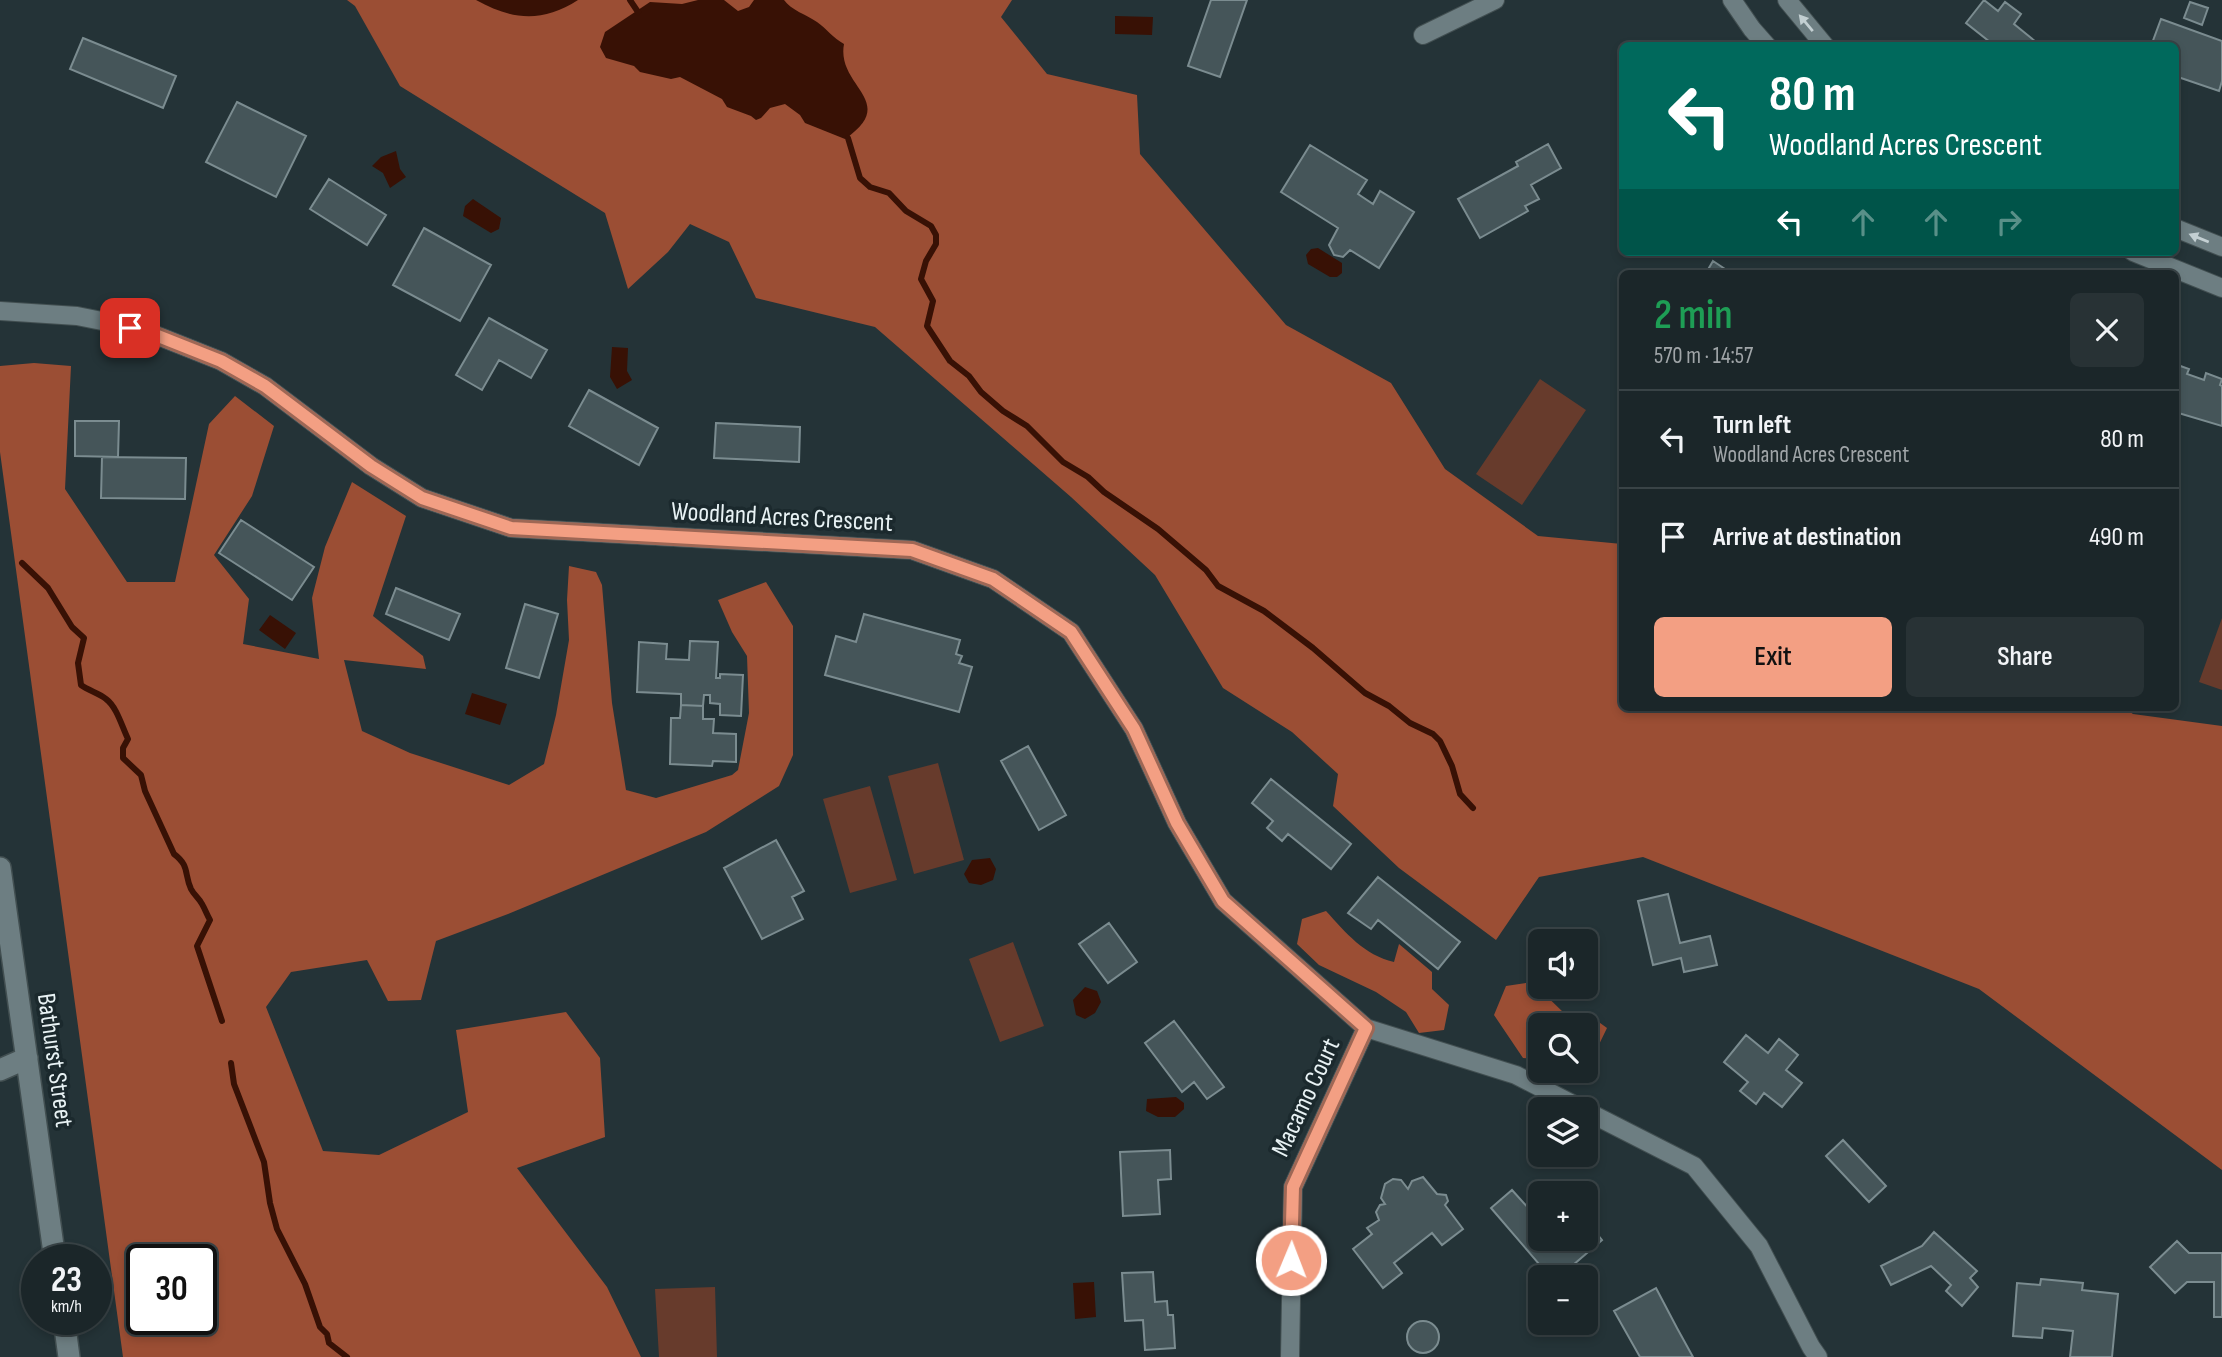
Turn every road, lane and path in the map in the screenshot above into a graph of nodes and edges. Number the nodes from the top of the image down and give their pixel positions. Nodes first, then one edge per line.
1 (1495, 0) edge
2 (1732, 0) edge
3 (1787, 0) edge
4 (1423, 35) dead end
5 (1763, 42) edge
6 (1822, 42) edge
7 (2179, 230) edge
8 (2222, 247) edge
9 (2144, 256) edge
10 (2221, 285) edge
11 (0, 311) edge
12 (0, 869) edge
13 (1366, 1028) junction
14 (0, 1055) edge
15 (27, 1058) junction
16 (0, 1070) edge
17 (1559, 1097) edge
18 (1598, 1117) edge
19 (53, 1244) edge
20 (66, 1335) edge
21 (69, 1357) edge
22 (1290, 1357) edge
23 (1818, 1357) edge

1 - 4 street
2 - 5 street
6 -> 3 street
8 -> 7 street
9 - 10 street
11 - 13 street, Woodland Acres Crescent
12 - 15 main road, Bathurst Street
13 - 17 street, Woodland Acres Crescent
13 - 22 street, Macamo Court
14 - 15 main road
15 - 16 main road
15 - 19 main road, Bathurst Street
18 - 23 street, Woodland Acres Crescent
20 - 21 main road

